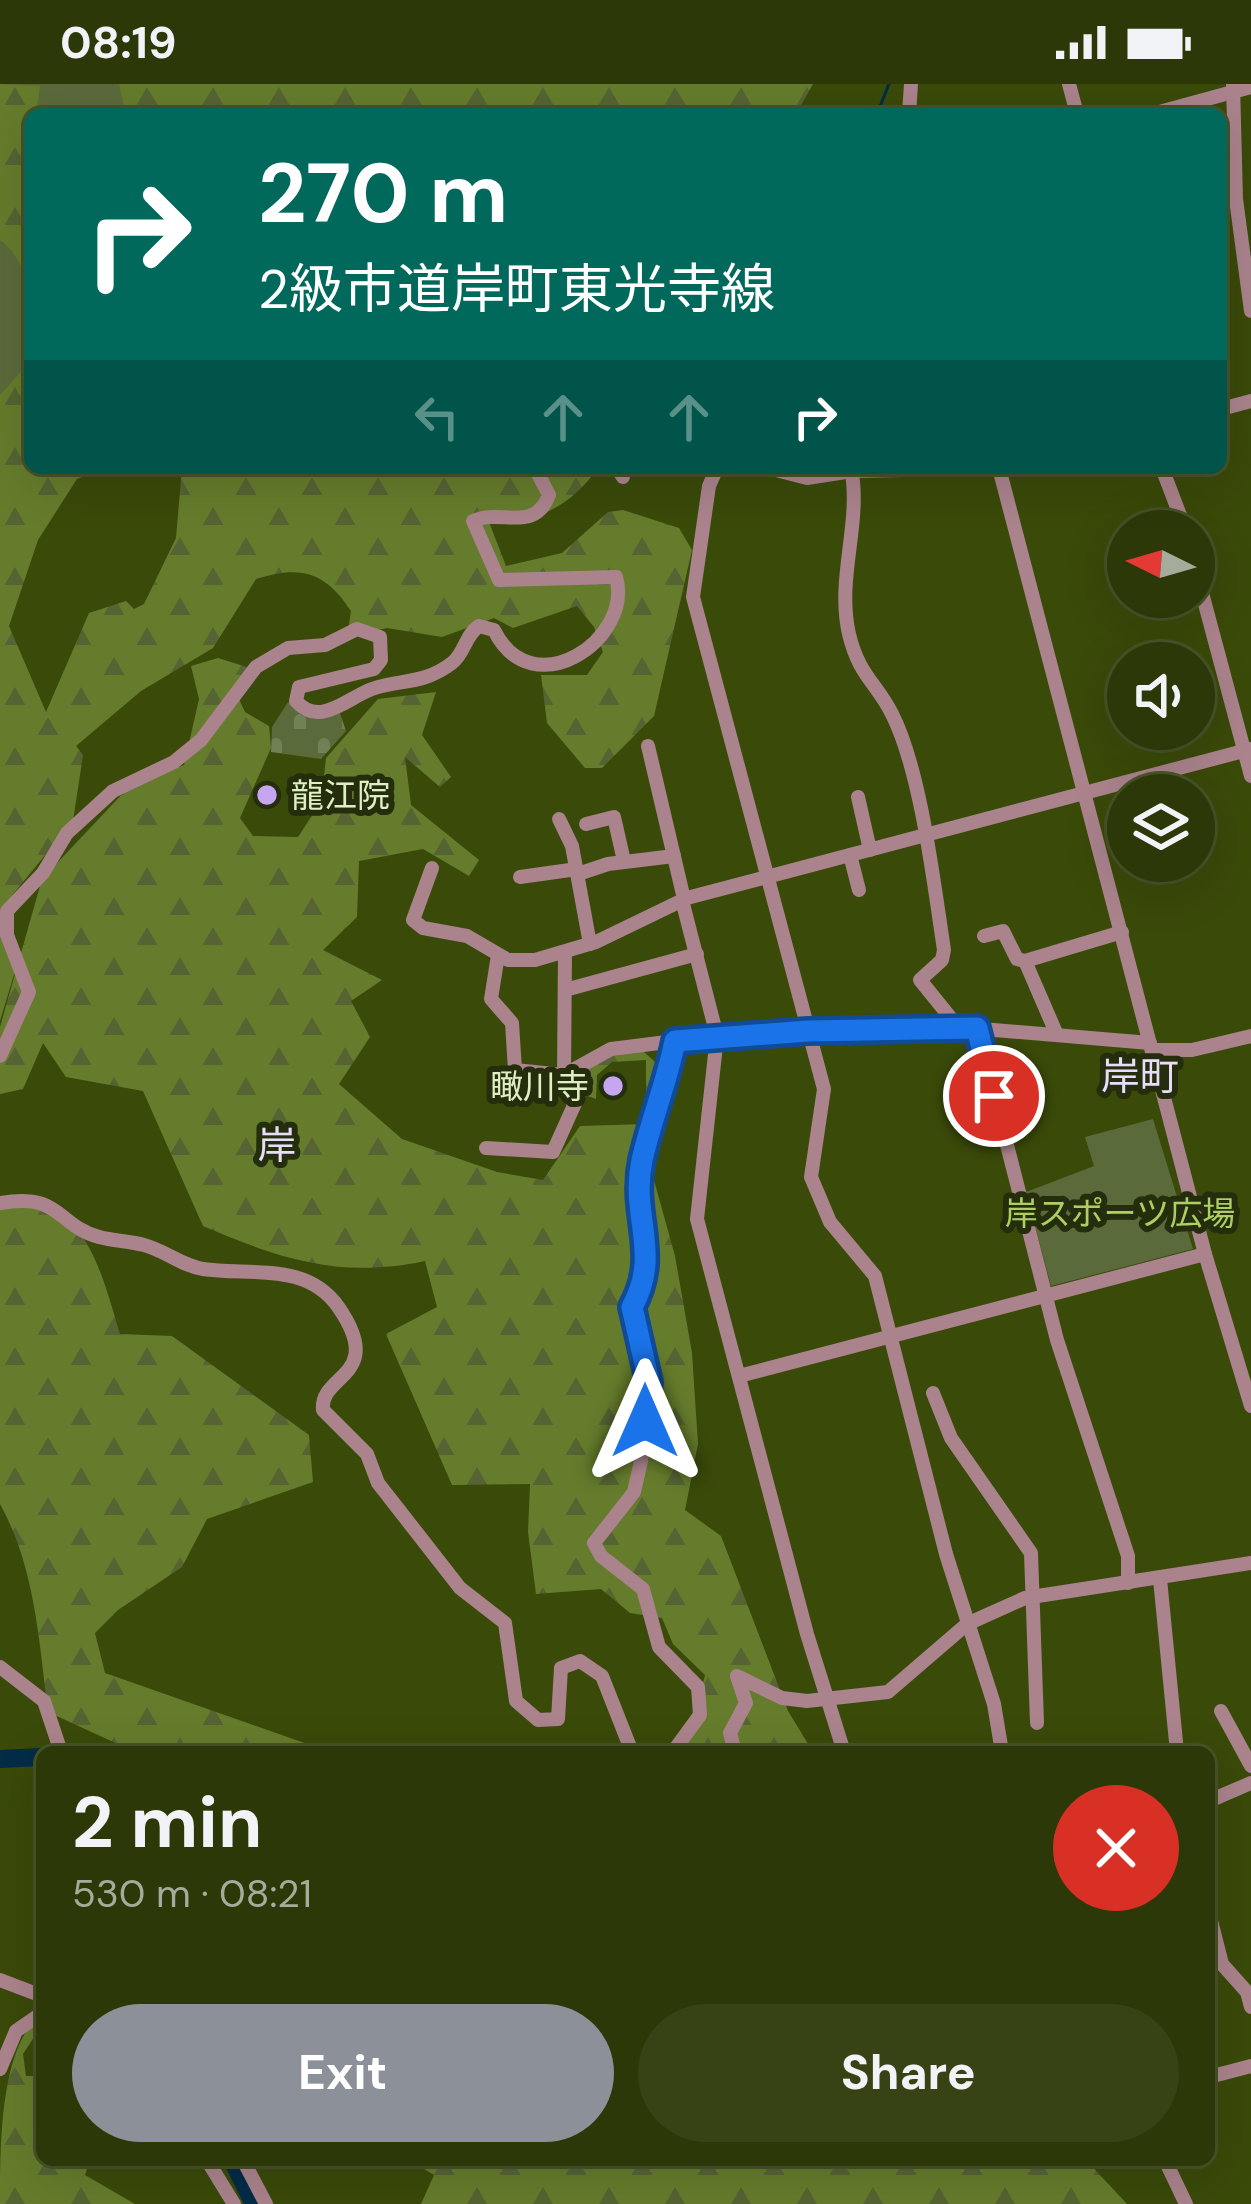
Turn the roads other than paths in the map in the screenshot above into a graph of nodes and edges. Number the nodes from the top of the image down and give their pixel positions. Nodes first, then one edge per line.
1 (1251, 87) edge
2 (1233, 88) edge
3 (1171, 108) edge
4 (1251, 311) edge
5 (538, 474) edge
6 (714, 474) edge
7 (791, 474) edge
8 (827, 474) edge
9 (853, 474) edge
10 (1001, 474) edge
11 (1164, 474) edge
12 (1178, 510) edge
13 (1210, 618) edge
14 (648, 746) dead end
15 (1248, 749) edge
16 (1251, 776) edge
17 (1086, 793) junction
18 (858, 797) dead end
19 (559, 819) dead end
20 (586, 824) dead end
21 (926, 835) junction
22 (870, 850) junction
23 (850, 855) junction
24 (674, 856) junction
25 (624, 861) junction
26 (432, 868) dead end
27 (578, 872) junction
28 (767, 876) junction
29 (520, 877) dead end
30 (859, 890) dead end
31 (683, 900) junction
32 (1122, 932) junction
33 (984, 936) dead end
34 (590, 944) junction
35 (565, 953) junction
36 (697, 954) junction
37 (498, 955) junction
38 (1025, 962) junction
39 (565, 990) junction
40 (958, 1027) junction
41 (977, 1028) junction
42 (808, 1031) junction
43 (1057, 1035) junction
44 (717, 1036) junction
45 (1251, 1036) edge
46 (675, 1041) junction
47 (1151, 1046) junction
48 (0, 1056) edge
49 (583, 1066) junction
50 (564, 1075) junction
51 (486, 1148) dead end
52 (0, 1203) edge
53 (1205, 1254) junction
54 (1046, 1296) junction
55 (890, 1337) junction
56 (1244, 1365) edge
57 (740, 1376) junction
58 (933, 1393) dead end
59 (1251, 1406) edge
60 (1251, 1563) edge
61 (1160, 1579) junction
62 (1128, 1583) junction
63 (1034, 1598) junction
64 (967, 1624) junction
65 (0, 1667) edge
66 (829, 1698) junction
67 (1221, 1711) dead end
68 (1037, 1723) dead end
69 (60, 1745) edge
70 (630, 1746) edge
71 (677, 1746) edge
72 (733, 1746) edge
73 (842, 1746) edge
74 (1001, 1746) edge
75 (1176, 1746) edge
76 (1251, 1766) edge
77 (1251, 1783) edge
78 (1215, 1798) edge
79 (1215, 1936) edge
80 (0, 1979) edge
81 (36, 1994) edge
82 (1251, 2007) edge
83 (36, 2017) edge
84 (1251, 2066) edge
85 (0, 2069) edge
86 (1215, 2075) edge
87 (211, 2166) edge
88 (246, 2166) edge
89 (1168, 2166) edge
90 (234, 2204) edge
91 (266, 2204) edge
92 (1186, 2204) edge

1 - 2 street
2 - 3 street
2 - 4 street
5 - 48 street
6 - 28 street
7 - 8 street
9 - 21 street
10 - 17 street
11 - 12 street
13 - 15 street
14 - 24 street
15 - 16 street
15 - 17 street
17 - 21 street
17 - 32 street
18 - 22 street
19 - 27 street
20 - 25 street
21 - 22 street
21 - 40 street
22 - 23 street
23 - 28 street
23 - 30 street
24 - 25 street
24 - 31 street
25 - 27 street
26 - 37 street
27 - 29 street
27 - 34 street
28 - 31 street
28 - 42 street
31 - 34 street
31 - 36 street
32 - 38 street
32 - 47 street
33 - 38 street
34 - 35 street
35 - 37 street
35 - 39 street
36 - 39 street
36 - 44 street
37 - 50 street
38 - 43 street
39 - 50 street
40 - 41 street
40 - 42 street
41 - 43 street
41 - 54 street
42 - 44 street
42 - 55 street
43 - 47 street
44 - 46 street
44 - 57 street
45 - 47 street
46 - 49 street
46 - 71 street
47 - 53 street
49 - 50 street
49 - 51 street
52 - 70 street
53 - 54 street
53 - 56 street
54 - 55 street
54 - 62 street
55 - 57 street
55 - 64 street
56 - 59 street
57 - 66 street
58 - 63 street
60 - 61 street
61 - 62 street
61 - 75 street
62 - 63 street
63 - 64 street
63 - 68 street
64 - 66 street
64 - 74 street
65 - 69 street
66 - 72 street
66 - 73 street
67 - 76 street
77 - 78 street
79 - 82 street
80 - 81 street
83 - 85 street
84 - 86 street
87 - 90 street
88 - 91 street
89 - 92 street

